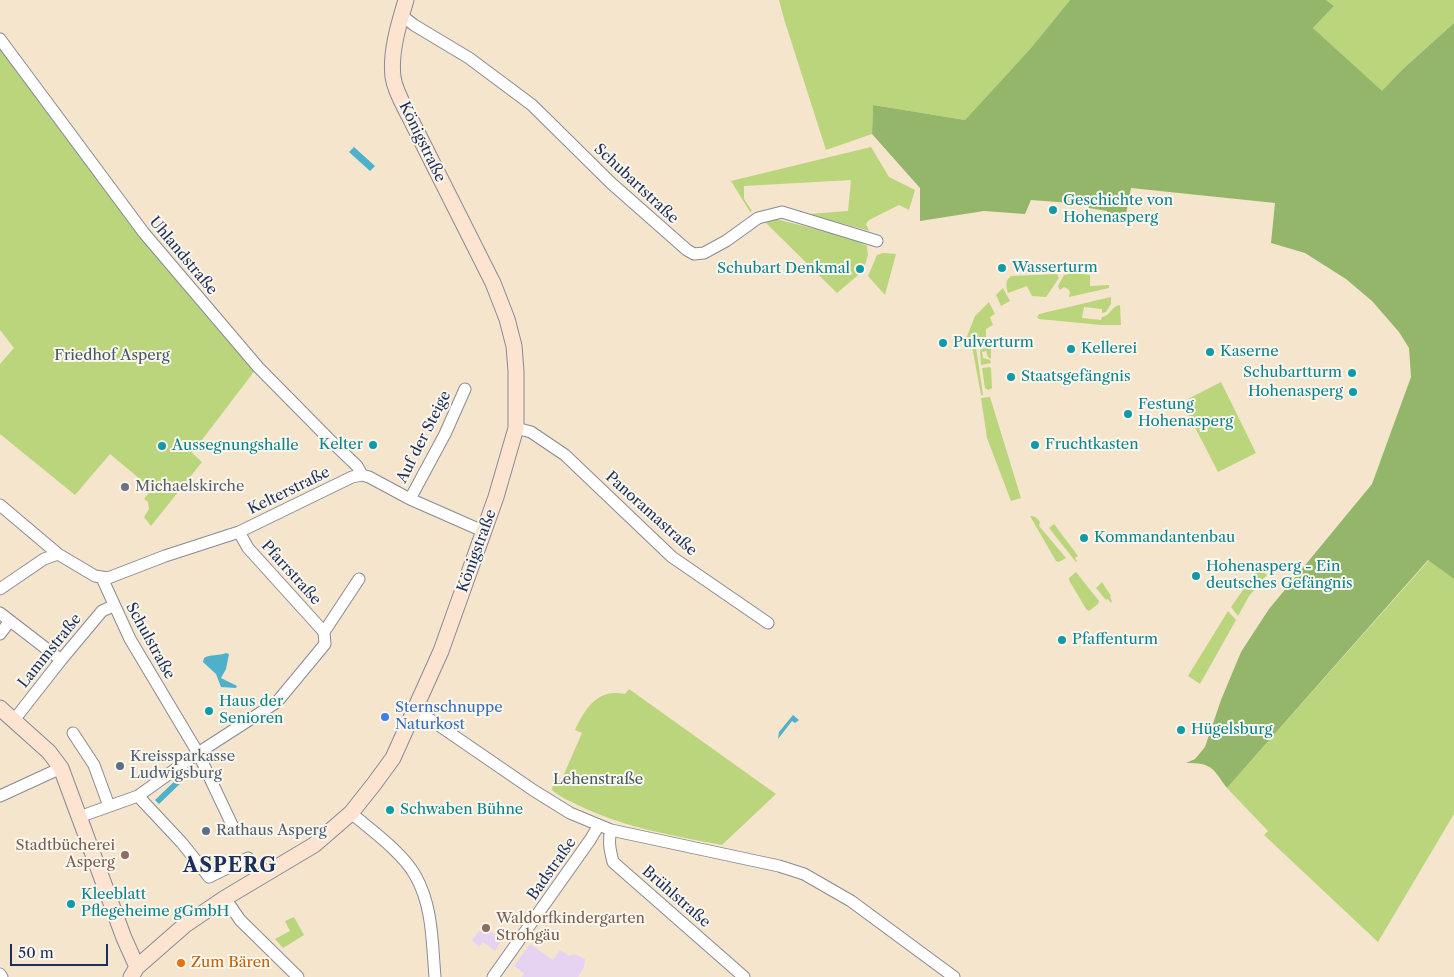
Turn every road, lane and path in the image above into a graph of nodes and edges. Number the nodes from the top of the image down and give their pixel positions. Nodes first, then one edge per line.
1 (401, 7) edge
2 (0, 39) edge
3 (878, 241) dead end
4 (465, 389) dead end
5 (516, 428) junction
6 (362, 475) junction
7 (410, 499) junction
8 (0, 505) edge
9 (239, 532) junction
10 (485, 532) junction
11 (58, 554) junction
12 (102, 578) junction
13 (360, 579) dead end
14 (0, 589) edge
15 (113, 606) junction
16 (0, 613) edge
17 (10, 621) junction
18 (768, 623) dead end
19 (324, 632) junction
20 (0, 634) edge
21 (61, 660) junction
22 (0, 708) edge
23 (415, 709) junction
24 (14, 720) junction
25 (73, 734) dead end
26 (198, 753) junction
27 (61, 768) junction
28 (0, 796) edge
29 (138, 796) junction
30 (109, 806) junction
31 (351, 813) junction
32 (79, 817) junction
33 (599, 825) junction
34 (234, 829) dead end
35 (611, 830) junction
36 (248, 858) dead end
37 (225, 898) junction
38 (134, 972) edge
39 (0, 974) edge
40 (2, 977) edge
41 (298, 977) edge
42 (435, 977) edge
43 (493, 977) edge
44 (744, 977) edge
45 (954, 977) edge

1 - 3 street, Schubartstraße
1 - 5 main road, Königstraße
2 - 6 street, Uhlandstraße
4 - 7 street, Auf der Steige
5 - 10 main road, Königstraße
5 - 18 street, Panoramastraße
6 - 7 street
6 - 9 street, Kelterstraße
7 - 10 street
8 - 11 street
9 - 12 street, Kelterstraße
9 - 19 street, Pfarrstraße
10 - 23 main road, Königstraße
11 - 12 street
11 - 14 street
12 - 15 street, Schulstraße
13 - 19 street
15 - 21 street, Lammstraße
15 - 26 street, Schulstraße
16 - 17 street
17 - 20 street
17 - 21 street
19 - 26 street
21 - 24 street, Lammstraße
22 - 24 main road
23 - 31 main road, Königstraße
23 - 33 street
24 - 27 main road
25 - 30 street
26 - 29 street
26 - 34 street, Schulstraße
27 - 28 street
27 - 32 main road
29 - 30 street
29 - 36 street
30 - 32 street
31 - 37 main road, Königstraße
31 - 42 street
32 - 38 main road
33 - 35 street
33 - 43 street, Badstraße
35 - 44 street, Brühlstraße
35 - 45 street
37 - 38 main road, Königstraße
37 - 41 street
39 - 40 street

